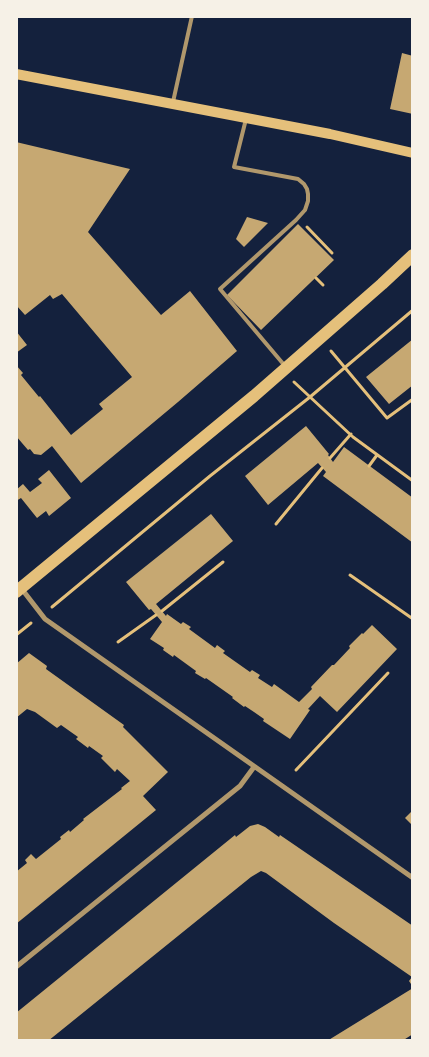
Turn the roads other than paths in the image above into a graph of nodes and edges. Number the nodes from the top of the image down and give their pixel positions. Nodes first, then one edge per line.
1 (192, 16) edge
2 (16, 74) edge
3 (172, 104) junction
4 (246, 119) junction
5 (413, 153) edge
6 (413, 255) edge
7 (284, 370) junction
8 (19, 590) edge
9 (254, 767) junction
10 (413, 878) edge
11 (16, 967) edge

1 - 3 lane
2 - 3 main road
3 - 4 main road
4 - 5 main road
4 - 7 lane
6 - 7 main road
7 - 8 main road
8 - 9 street
9 - 10 street
9 - 11 street

